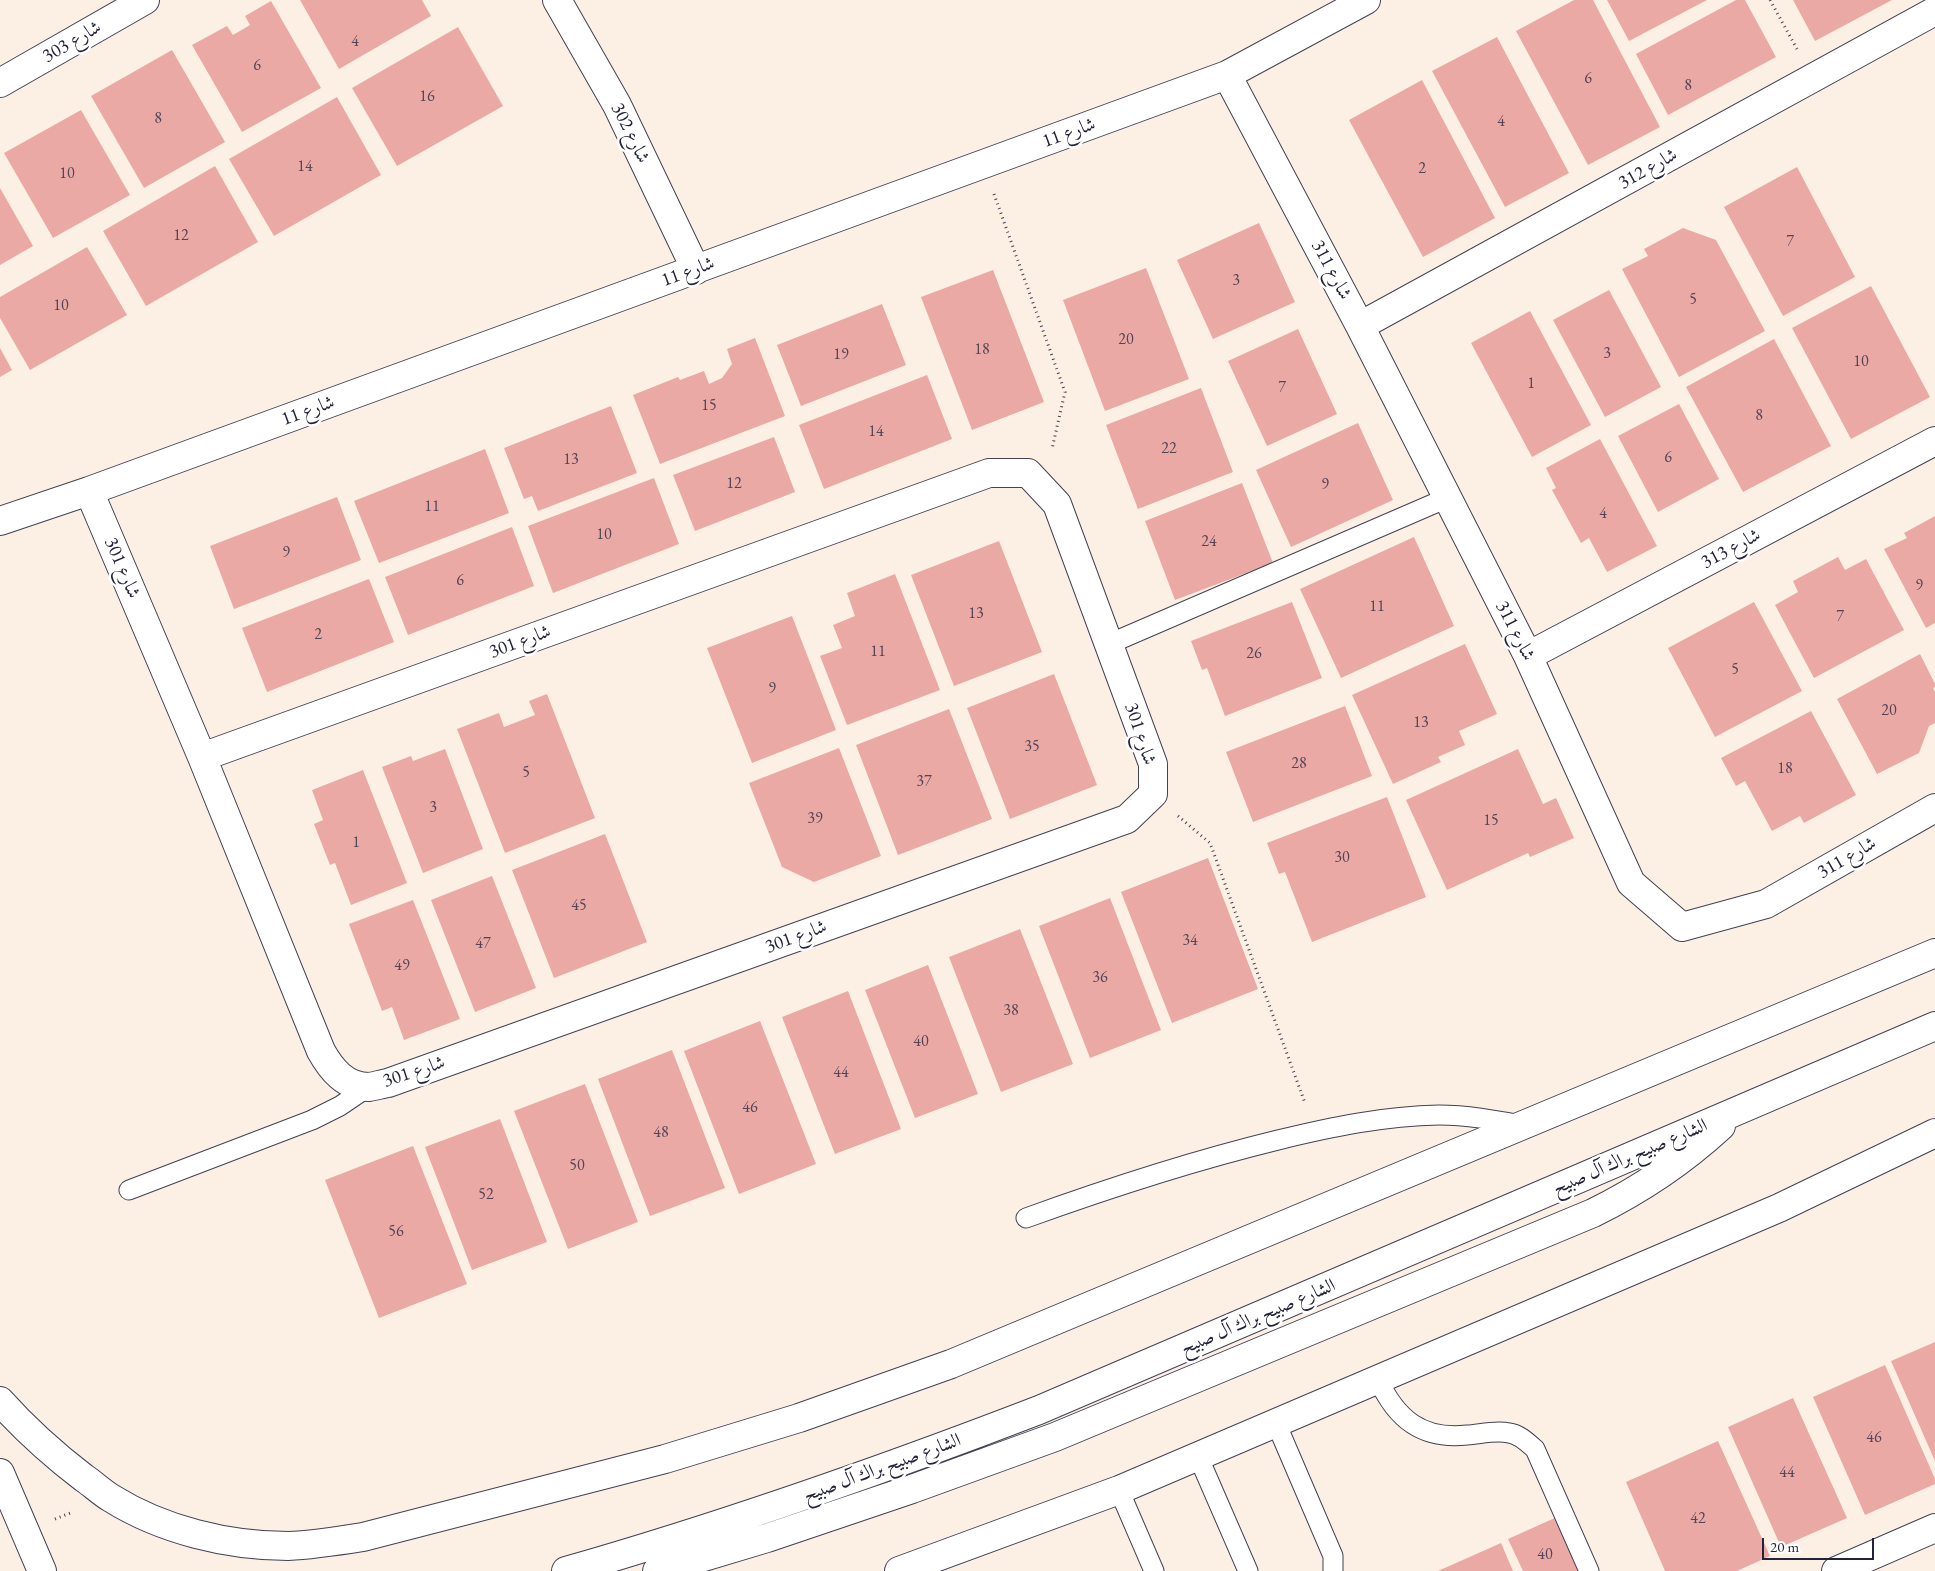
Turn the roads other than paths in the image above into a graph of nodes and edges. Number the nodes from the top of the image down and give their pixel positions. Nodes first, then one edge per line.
1 (145, 0) edge
2 (558, 0) edge
3 (1366, 0) edge
4 (1935, 11) edge
5 (1227, 75) junction
6 (0, 84) edge
7 (696, 270) junction
8 (1360, 326) junction
9 (1935, 441) edge
10 (89, 491) junction
11 (1447, 498) junction
12 (0, 521) edge
13 (1109, 644) junction
14 (1528, 656) junction
15 (202, 757) junction
16 (1935, 808) edge
17 (1935, 953) edge
18 (1935, 1026) edge
19 (368, 1087) junction
20 (1736, 1111) junction
21 (1522, 1126) junction
22 (1935, 1133) edge
23 (129, 1190) dead end
24 (1026, 1218) dead end
25 (1378, 1380) junction
26 (0, 1401) edge
27 (1276, 1423) junction
28 (1198, 1456) junction
29 (0, 1473) edge
30 (1119, 1490) junction
31 (1935, 1528) edge
32 (42, 1571) edge
33 (566, 1571) edge
34 (657, 1571) edge
35 (899, 1571) edge
36 (1154, 1571) edge
37 (1248, 1571) edge
38 (1333, 1571) edge
39 (1589, 1571) edge
40 (1836, 1571) edge

1 - 6 street, شارع 303
2 - 7 street, شارع 302
3 - 5 street, شارع 11
4 - 8 street, شارع 312
5 - 7 street, شارع 11
5 - 8 street, شارع 311
7 - 10 street, شارع 11
8 - 11 street, شارع 311
9 - 14 street, شارع 313
10 - 12 street, شارع 11
10 - 15 street, شارع 301
11 - 13 lane
11 - 14 street, شارع 311
13 - 15 street, شارع 301
13 - 19 street, شارع 301
14 - 16 street, شارع 311
15 - 19 street, شارع 301
17 - 21 street
18 - 20 street, الشارع صبيح براك آل صبيح
19 - 23 lane
20 - 33 street, الشارع صبيح براك آل صبيح
20 - 34 street
21 - 24 lane
21 - 26 street
22 - 25 street
25 - 27 street
25 - 39 lane
27 - 28 street
27 - 38 lane
28 - 30 street
28 - 37 lane
29 - 32 street
30 - 35 street
30 - 36 lane
31 - 40 street

